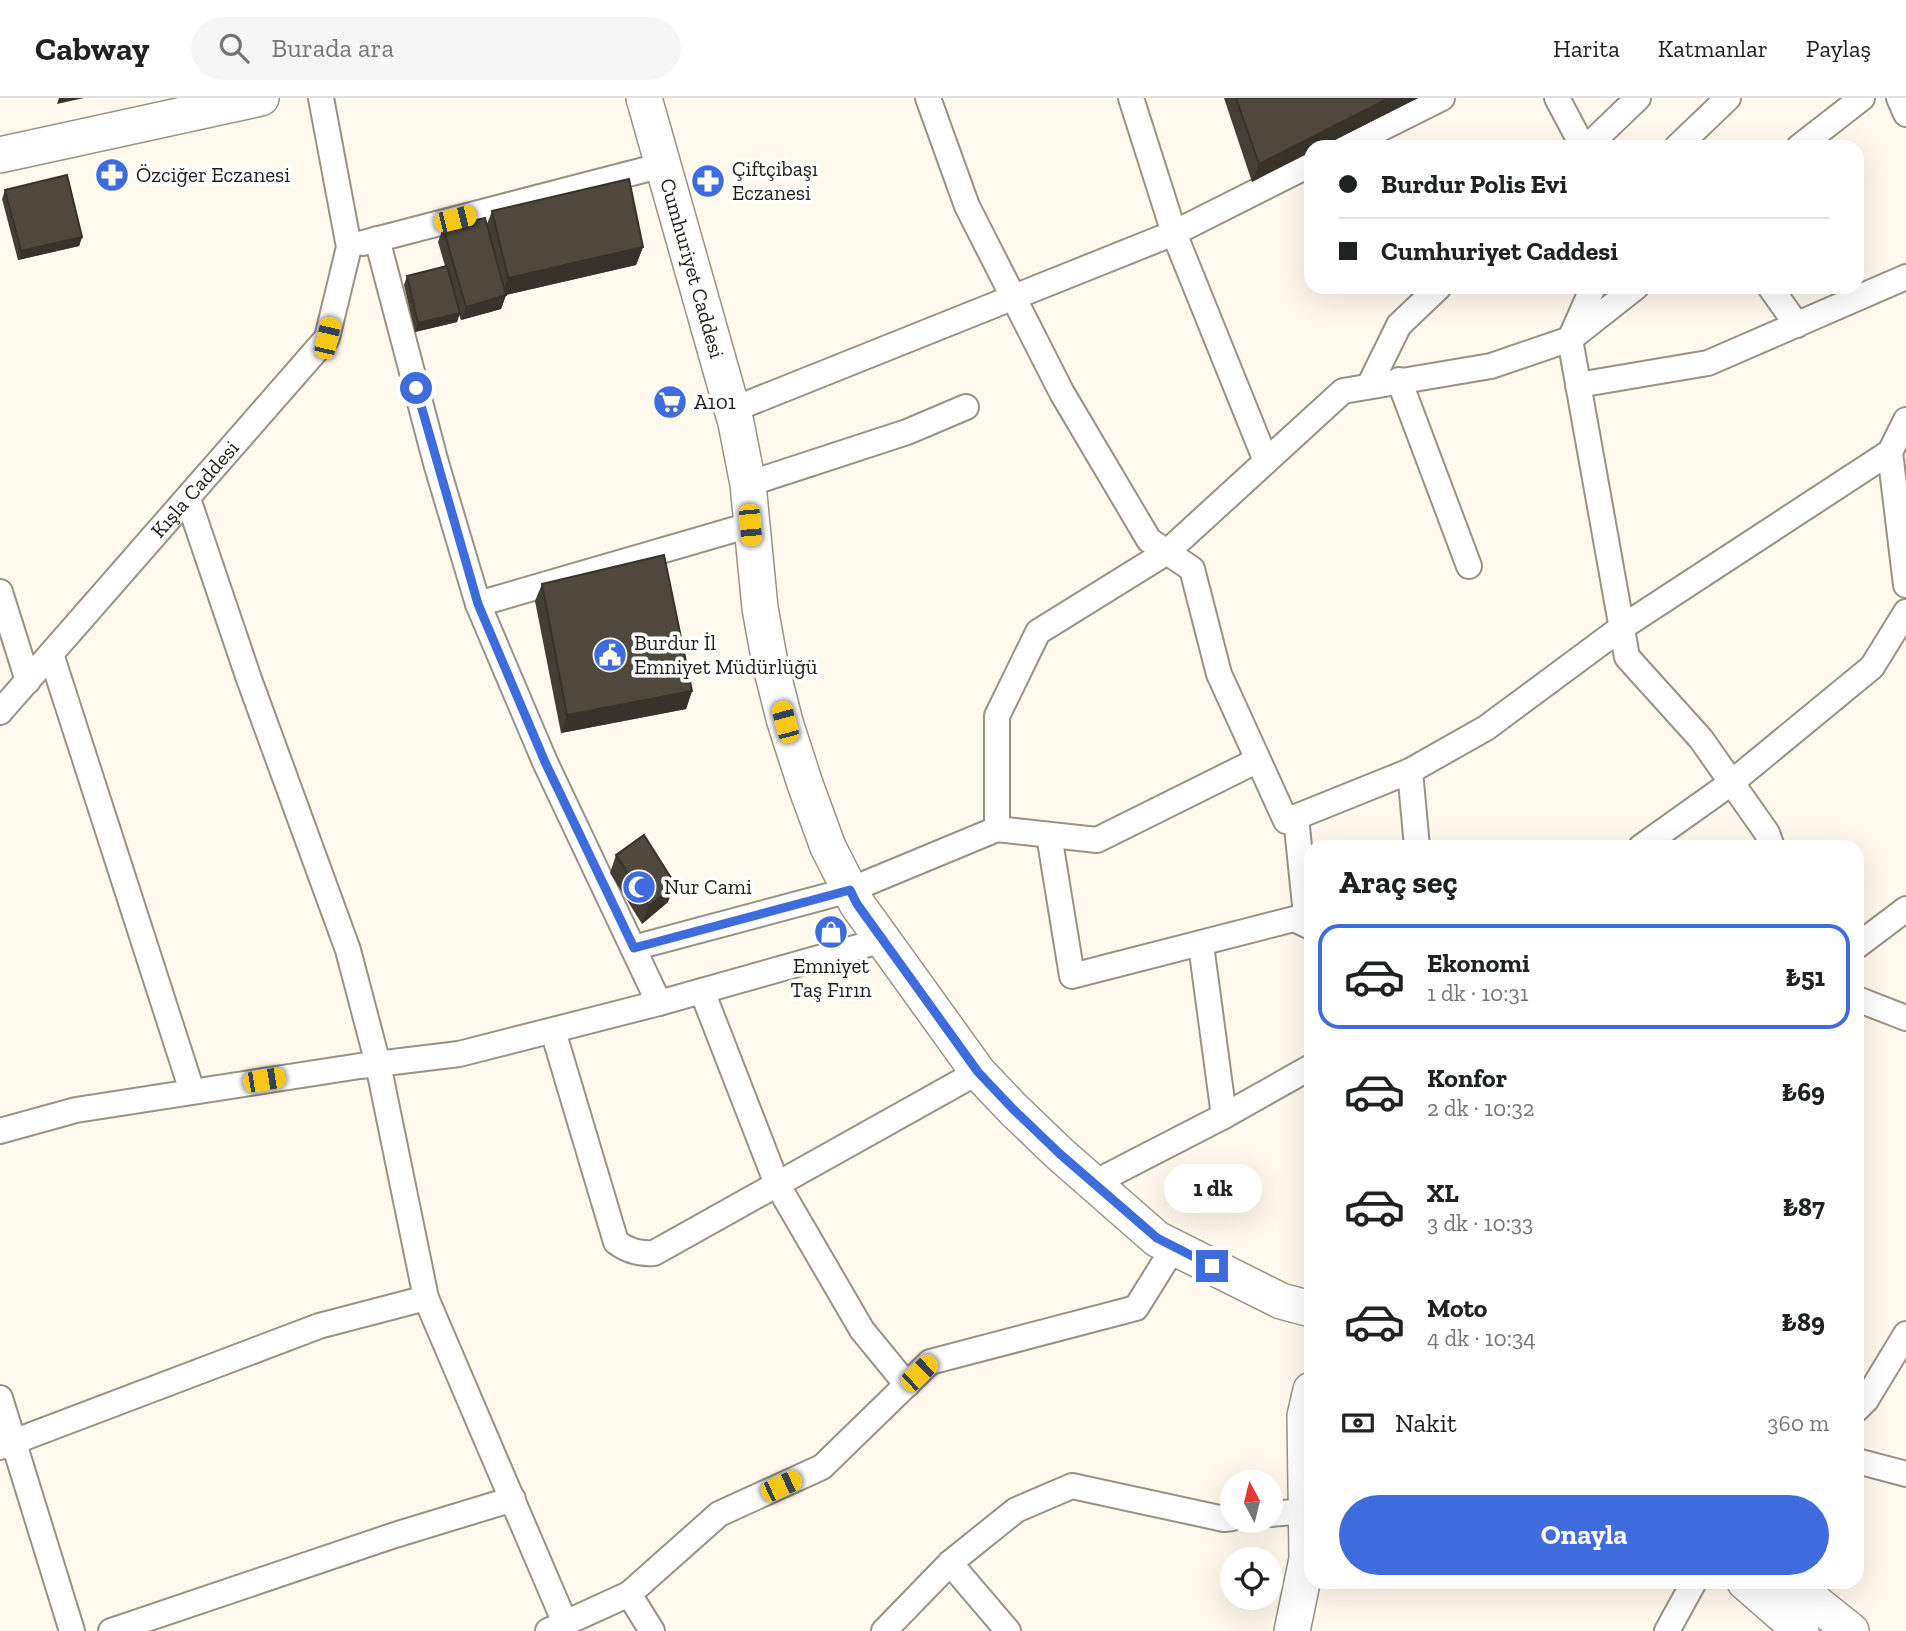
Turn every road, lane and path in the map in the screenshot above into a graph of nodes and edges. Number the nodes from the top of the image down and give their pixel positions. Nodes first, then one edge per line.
1 (261, 98) edge
2 (321, 98) edge
3 (644, 98) edge
4 (928, 98) edge
5 (1131, 98) edge
6 (1442, 98) edge
7 (1557, 98) edge
8 (1638, 98) edge
9 (1728, 98) edge
10 (1862, 98) edge
11 (1899, 98) edge
12 (1906, 114) edge
13 (1358, 140) edge
14 (1581, 140) edge
15 (1593, 140) edge
16 (1684, 140) edge
17 (1808, 140) edge
18 (0, 155) edge
19 (663, 165) junction
20 (1304, 168) edge
21 (1174, 233) junction
22 (377, 239) junction
23 (349, 247) junction
24 (1906, 277) edge
25 (1432, 294) edge
26 (1590, 294) edge
27 (1627, 294) edge
28 (1775, 294) edge
29 (1013, 297) junction
30 (1797, 324) junction
31 (1570, 339) junction
32 (1399, 380) junction
33 (1578, 385) junction
34 (1369, 386) junction
35 (966, 407) dead end
36 (732, 410) junction
37 (1906, 420) edge
38 (1890, 452) junction
39 (1266, 461) junction
40 (748, 484) junction
41 (188, 499) junction
42 (750, 525) junction
43 (1167, 552) junction
44 (1469, 566) dead end
45 (1906, 585) edge
46 (0, 593) edge
47 (478, 604) junction
48 (1906, 612) edge
49 (1621, 628) junction
50 (51, 654) junction
51 (28, 681) junction
52 (0, 712) edge
53 (1258, 760) junction
54 (1410, 771) junction
55 (1731, 783) junction
56 (1296, 817) junction
57 (997, 829) junction
58 (1049, 835) junction
59 (1416, 840) edge
60 (1651, 840) edge
61 (1770, 840) edge
62 (1304, 884) edge
63 (850, 890) junction
64 (1906, 909) edge
65 (1304, 924) edge
66 (883, 940) junction
67 (1864, 941) edge
68 (1201, 945) junction
69 (634, 948) junction
70 (702, 991) junction
71 (1864, 1002) edge
72 (659, 1003) junction
73 (1906, 1018) edge
74 (553, 1031) junction
75 (378, 1064) junction
76 (1304, 1071) edge
77 (978, 1072) junction
78 (192, 1091) junction
79 (1224, 1116) junction
80 (0, 1131) edge
81 (1094, 1183) junction
82 (777, 1184) junction
83 (1174, 1247) junction
84 (426, 1298) junction
85 (1304, 1307) edge
86 (1906, 1334) edge
87 (907, 1385) junction
88 (0, 1398) edge
89 (1864, 1402) edge
90 (7, 1445) edge
91 (1864, 1463) edge
92 (1906, 1474) edge
93 (513, 1499) junction
94 (1304, 1511) edge
95 (1283, 1513) edge
96 (1220, 1518) edge
97 (950, 1563) junction
98 (1304, 1573) edge
99 (1690, 1589) edge
100 (1753, 1589) edge
101 (1799, 1589) edge
102 (629, 1594) junction
103 (556, 1627) edge
104 (72, 1631) edge
105 (111, 1631) edge
106 (652, 1631) edge
107 (884, 1631) edge
108 (1008, 1631) edge
109 (1292, 1631) edge
110 (1667, 1631) edge
111 (1801, 1631) edge
112 (1851, 1631) edge

1 - 18 main road
2 - 23 street
3 - 19 main road, Cumhuriyet Caddesi
4 - 29 street
5 - 21 street
6 - 13 street
7 - 14 street
8 - 15 street
9 - 16 street
10 - 17 street
11 - 12 street
19 - 22 street
19 - 36 main road, Cumhuriyet Caddesi
20 - 21 street
21 - 29 street
21 - 39 street
22 - 23 street
22 - 47 street
23 - 41 street, Kışla Caddesi
24 - 30 street
25 - 34 street
26 - 31 street
27 - 31 street
28 - 30 street
29 - 36 street
29 - 43 street
30 - 33 street
31 - 32 street
31 - 33 street
32 - 34 street
32 - 44 street
33 - 49 street
34 - 39 street
35 - 40 street
36 - 40 main road, Cumhuriyet Caddesi
37 - 38 street
38 - 45 street
38 - 49 street
39 - 43 street
40 - 42 main road, Cumhuriyet Caddesi
41 - 50 street, Kışla Caddesi
41 - 75 street
42 - 47 street
42 - 63 main road, Cumhuriyet Caddesi
43 - 53 street
43 - 57 street
46 - 51 street
47 - 69 street
48 - 55 street
49 - 54 street
49 - 55 street
50 - 51 street, Kışla Caddesi
50 - 78 street
51 - 52 street, Kışla Caddesi
53 - 56 street
53 - 58 street
54 - 56 street
54 - 59 street
55 - 60 street
55 - 61 street
56 - 62 street
57 - 58 street
57 - 63 street
58 - 68 street
63 - 66 main road, Cumhuriyet Caddesi
63 - 69 street
64 - 67 street
65 - 68 street
66 - 70 street
66 - 77 main road, Cumhuriyet Caddesi
68 - 79 street
69 - 72 street
70 - 72 street
70 - 82 street
71 - 73 street
72 - 74 street
74 - 75 street
74 - 82 street
75 - 78 street
75 - 84 street
76 - 79 street
77 - 81 main road, Cumhuriyet Caddesi
77 - 82 street
78 - 80 street
79 - 81 street
81 - 83 main road, Cumhuriyet Caddesi
82 - 87 street
83 - 85 main road, Cumhuriyet Caddesi
83 - 87 street
84 - 90 street
84 - 93 street
86 - 89 street
87 - 102 street
88 - 90 street
90 - 104 street
91 - 92 street
93 - 103 street
93 - 105 street
94 - 95 street
96 - 97 street
97 - 107 street
97 - 108 street
98 - 109 main road
99 - 110 street
100 - 111 main road
101 - 112 main road
102 - 103 street
102 - 106 street

